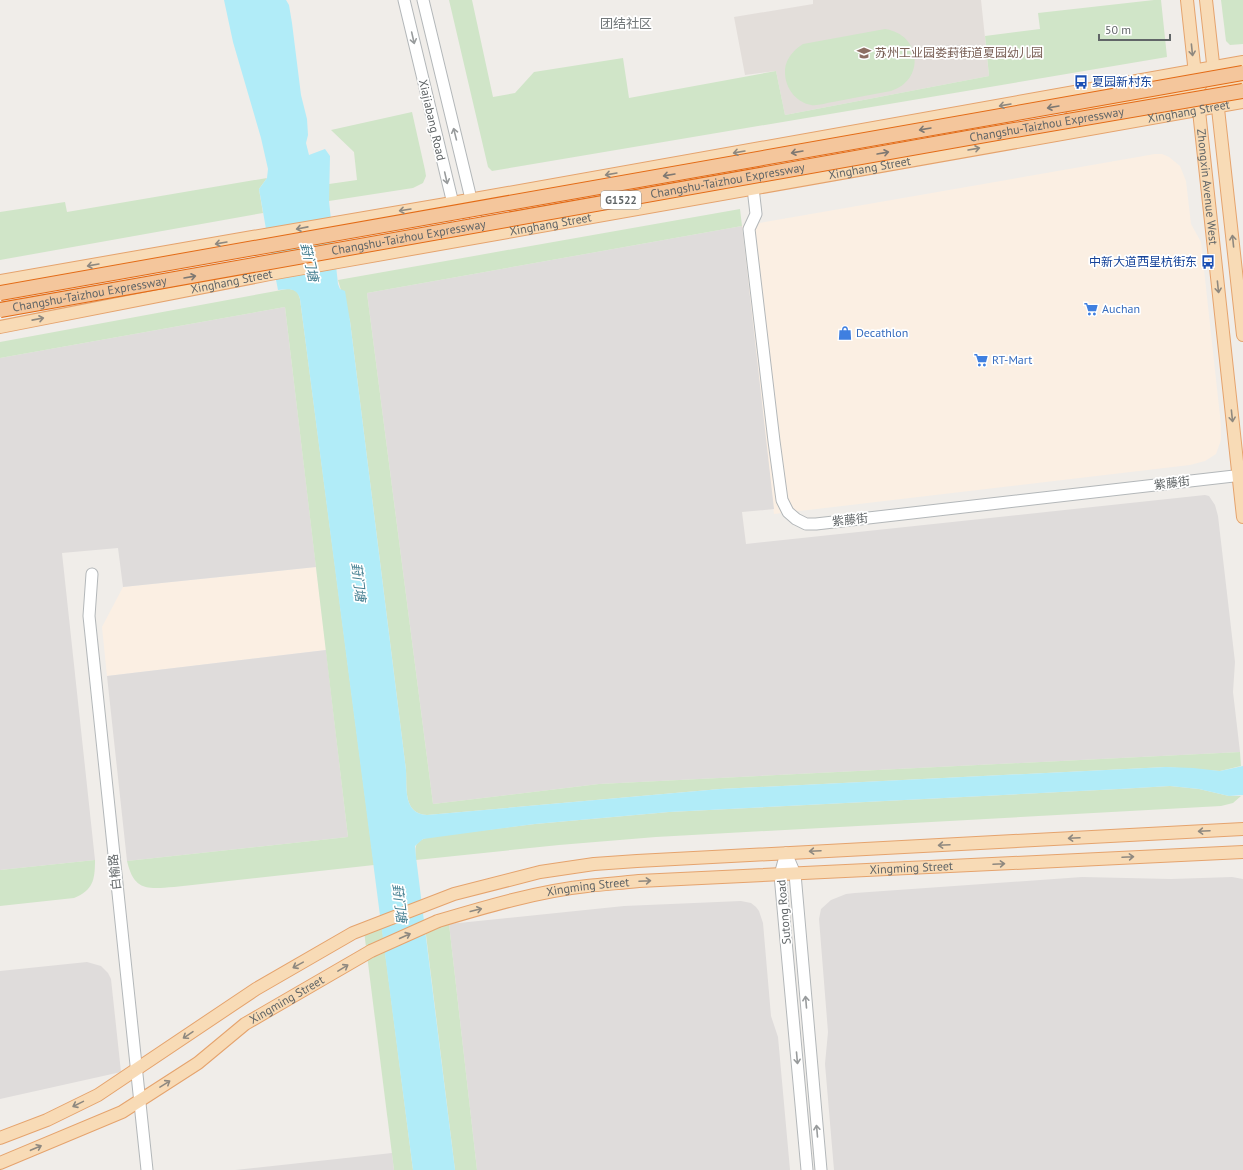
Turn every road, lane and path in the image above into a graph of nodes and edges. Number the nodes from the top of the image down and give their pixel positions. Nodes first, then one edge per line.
1 (404, 0) edge
2 (423, 0) edge
3 (1187, 0) edge
4 (1206, 0) edge
5 (1243, 62) edge
6 (1214, 68) junction
7 (1195, 71) junction
8 (1243, 73) edge
9 (1243, 81) edge
10 (1216, 86) junction
11 (1196, 89) junction
12 (1243, 91) edge
13 (1243, 102) edge
14 (1218, 106) junction
15 (1199, 109) junction
16 (1050, 136) junction
17 (752, 188) junction
18 (471, 199) junction
19 (452, 203) junction
20 (480, 236) junction
21 (462, 239) junction
22 (0, 281) edge
23 (0, 293) edge
24 (0, 310) edge
25 (0, 327) edge
26 (1243, 335) edge
27 (1241, 475) edge
28 (1243, 517) edge
29 (92, 574) dead end
30 (1243, 829) edge
31 (1243, 852) edge
32 (786, 853) junction
33 (795, 874) junction
34 (780, 875) junction
35 (137, 1070) junction
36 (140, 1100) junction
37 (0, 1138) edge
38 (0, 1163) edge
39 (147, 1170) edge
40 (807, 1170) edge
41 (821, 1170) edge

1 -> 19 street, Xiajiabang Road
18 -> 2 street, Xiajiabang Road
3 -> 7 main road, Zhongxin Avenue West
4 - 6 main road, Zhongxin Avenue West
5 - 6 main road
6 - 7 main road
6 - 10 main road, Zhongxin Avenue West
6 - 11 main road
7 - 11 main road, Zhongxin Avenue West
7 -> 18 main road
8 -> 23 highway, Changshu-Taizhou Expressway / G1522, bridge
9 - 10 main road
10 - 14 main road, Zhongxin Avenue West
10 - 15 main road
11 - 15 main road, Zhongxin Avenue West
11 - 16 main road
24 -> 12 highway, Changshu-Taizhou Expressway / G1522, bridge
13 - 14 main road, Xinghang Street
14 - 15 main road, Xinghang Street
26 -> 14 main road, Zhongxin Avenue West
15 - 16 main road, Xinghang Street
15 -> 27 main road, Zhongxin Avenue West
17 -> 16 main road, Xinghang Street
17 - 20 main road, Xinghang Street
17 - 27 street, 紫藤街
18 - 19 main road
18 - 20 street, Xiajiabang Road
19 - 21 street, Xiajiabang Road
19 -> 22 main road
20 - 21 main road, Xinghang Street
25 -> 21 main road, Xinghang Street
27 - 28 main road, Zhongxin Avenue West
29 - 35 street, 白榆路
30 -> 32 main road, Xingming Street
33 -> 31 main road, Xingming Street
32 - 33 street, Sutong Road
32 - 34 street, Sutong Road
32 -> 35 main road, Xingming Street
33 - 34 main road, Xingming Street
41 -> 33 street, Sutong Road
36 -> 34 main road, Xingming Street, bridge
34 -> 40 street, Sutong Road
35 - 36 street, 白榆路
35 -> 37 main road, Xingming Street
38 -> 36 main road, Xingming Street
36 - 39 street, 白榆路

